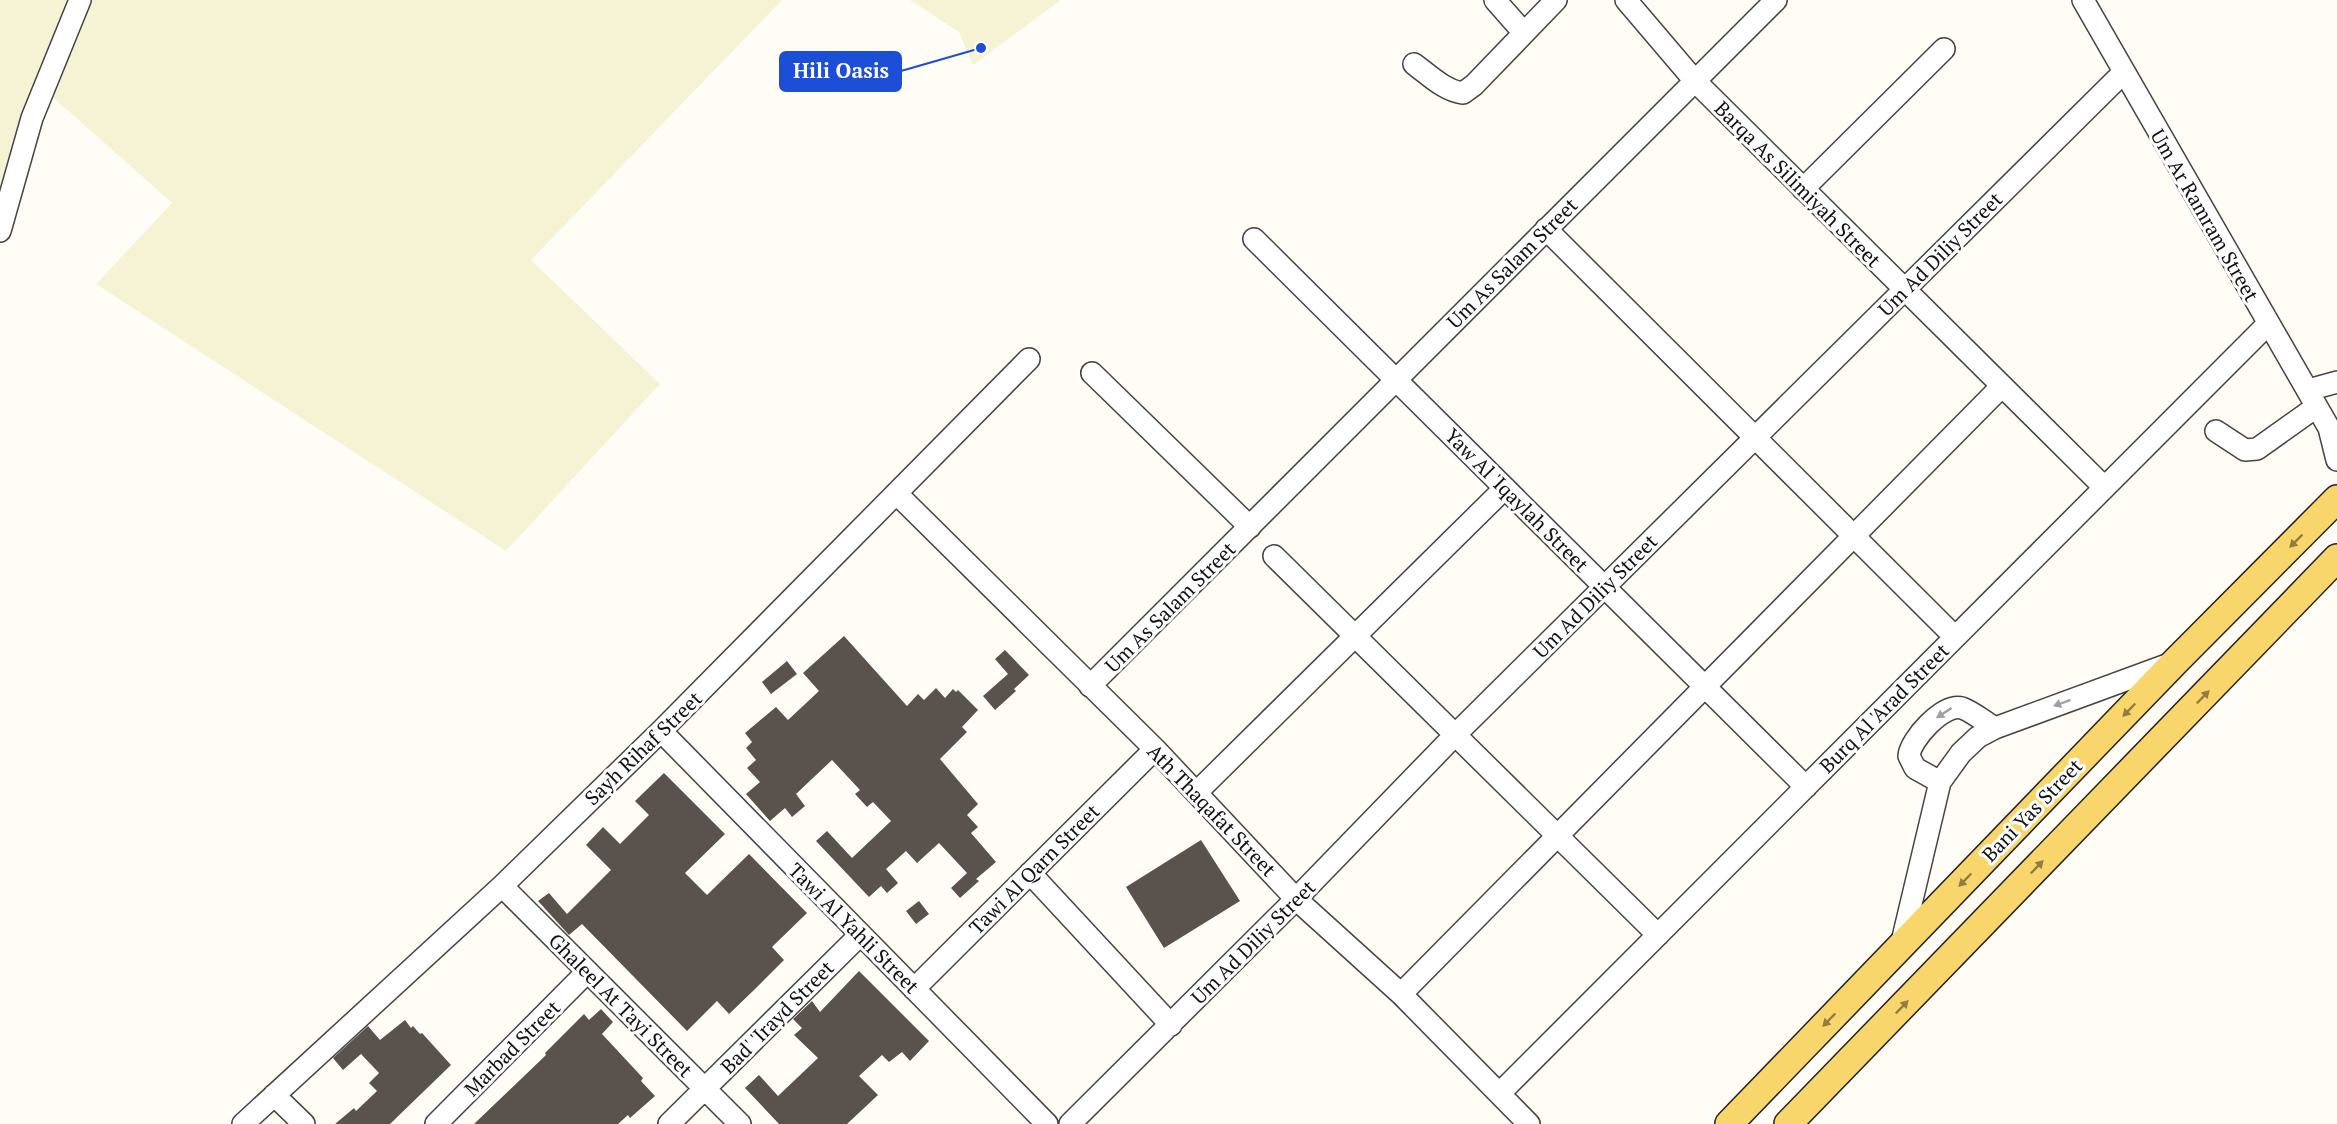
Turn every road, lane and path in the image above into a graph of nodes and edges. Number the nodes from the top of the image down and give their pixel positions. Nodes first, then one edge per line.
1 (80, 0) edge
2 (1495, 0) edge
3 (1556, 0) edge
4 (1626, 0) edge
5 (1776, 0) edge
6 (2084, 0) edge
7 (1524, 33) junction
8 (1944, 49) dead end
9 (1414, 64) dead end
10 (2124, 72) junction
11 (1695, 81) junction
12 (1803, 189) junction
13 (1, 224) edge
14 (1546, 229) junction
15 (1254, 238) dead end
16 (1904, 290) junction
17 (2268, 324) junction
18 (1029, 359) dead end
19 (1092, 373) dead end
20 (1396, 380) junction
21 (2337, 382) edge
22 (2001, 387) junction
23 (2312, 399) junction
24 (2333, 430) edge
25 (2216, 431) dead end
26 (1755, 438) junction
27 (2337, 460) edge
28 (2104, 487) junction
29 (1505, 489) junction
30 (897, 494) junction
31 (2337, 500) edge
32 (1250, 527) junction
33 (1853, 536) junction
34 (1274, 556) dead end
35 (2337, 558) edge
36 (1604, 587) junction
37 (1355, 636) junction
38 (1955, 637) junction
39 (2176, 661) junction
40 (1090, 686) junction
41 (1705, 687) junction
42 (1995, 728) junction
43 (661, 731) junction
44 (1455, 735) junction
45 (1155, 749) junction
46 (1940, 782) junction
47 (1806, 787) junction
48 (1197, 792) junction
49 (1557, 836) junction
50 (1030, 873) junction
51 (502, 886) junction
52 (1296, 899) junction
53 (860, 935) junction
54 (1658, 935) junction
55 (1901, 946) junction
56 (587, 972) junction
57 (914, 989) junction
58 (1401, 994) junction
59 (1171, 1025) junction
60 (704, 1089) junction
61 (1500, 1093) junction
62 (274, 1095) junction
63 (442, 1122) edge
64 (243, 1124) edge
65 (304, 1124) edge
66 (669, 1124) edge
67 (740, 1124) edge
68 (1047, 1124) edge
69 (1070, 1124) edge
70 (1529, 1124) edge
71 (1729, 1124) edge
72 (1788, 1124) edge

1 - 13 street
2 - 7 street
3 - 7 street
4 - 11 street, Barqa As Silimiyah Street
5 - 11 street, Um As Salam Street
6 - 10 street, Um Ar Ramram Street
7 - 9 street
8 - 12 street
10 - 16 street, Um Ad Diliy Street
10 - 17 street, Um Ar Ramram Street
11 - 12 street, Barqa As Silimiyah Street
11 - 14 street, Um As Salam Street
12 - 16 street, Barqa As Silimiyah Street
14 - 20 street, Um As Salam Street
14 - 26 street
15 - 20 street, Yaw Al 'Iqaylah Street
16 - 22 street, Barqa As Silimiyah Street
16 - 26 street, Um Ad Diliy Street
17 - 23 street, Um Ar Ramram Street
17 - 28 street, Burq Al 'Arad Street
18 - 30 street, Sayh Rihaf Street
19 - 32 street, Um As Salam Street
20 - 29 street, Yaw Al 'Iqaylah Street
20 - 32 street, Um As Salam Street
21 - 23 street
22 - 28 street, Barqa As Silimiyah Street
22 - 33 street
23 - 24 street, Um Ar Ramram Street
23 - 25 street
24 - 27 street, Um Ar Ramram Street
26 - 33 street
26 - 36 street, Um Ad Diliy Street
28 - 38 street, Burq Al 'Arad Street
29 - 36 street, Yaw Al 'Iqaylah Street
29 - 37 street
30 - 40 street, Ath Thaqafat Street
30 - 43 street, Sayh Rihaf Street
31 -> 39 main road, Bani Yas Street
32 - 40 street, Um As Salam Street
33 - 38 street
33 - 41 street
34 - 37 street
72 -> 35 main road
36 - 41 street, Yaw Al 'Iqaylah Street
36 - 44 street, Um Ad Diliy Street
37 - 44 street
37 - 48 street
38 - 47 street, Burq Al 'Arad Street
39 -> 42 street
39 -> 55 main road, Bani Yas Street
40 - 45 street, Ath Thaqafat Street
41 - 47 street, Yaw Al 'Iqaylah Street
41 - 49 street
42 - 46 street
42 -> 46 street
43 - 51 street, Sayh Rihaf Street
43 - 53 street, Tawi Al Yahli Street
44 - 49 street
44 - 52 street, Um Ad Diliy Street
45 - 48 street, Ath Thaqafat Street
45 - 50 street, Tawi Al Qarn Street
46 - 55 street
47 - 54 street, Burq Al 'Arad Street
48 - 52 street, Ath Thaqafat Street
49 - 54 street
49 - 58 street
50 - 57 street, Tawi Al Qarn Street
50 - 59 street
51 - 56 street, Ghaleel At Tayi Street
51 - 62 street, Sayh Rihaf Street
52 - 58 street, Ath Thaqafat Street
52 - 59 street, Um Ad Diliy Street
53 - 57 street, Tawi Al Yahli Street
53 - 60 street, Bad' 'Irayd Street
54 - 61 street, Burq Al 'Arad Street
55 -> 71 main road, Bani Yas Street
56 - 60 street, Ghaleel At Tayi Street
56 - 63 street, Marbad Street
57 - 68 street, Tawi Al Yahli Street
58 - 61 street, Ath Thaqafat Street
59 - 69 street, Um Ad Diliy Street
60 - 66 street, Bad' 'Irayd Street
60 - 67 street, Ghaleel At Tayi Street
61 - 70 street, Ath Thaqafat Street
62 - 64 street, Sayh Rihaf Street
62 - 65 street

